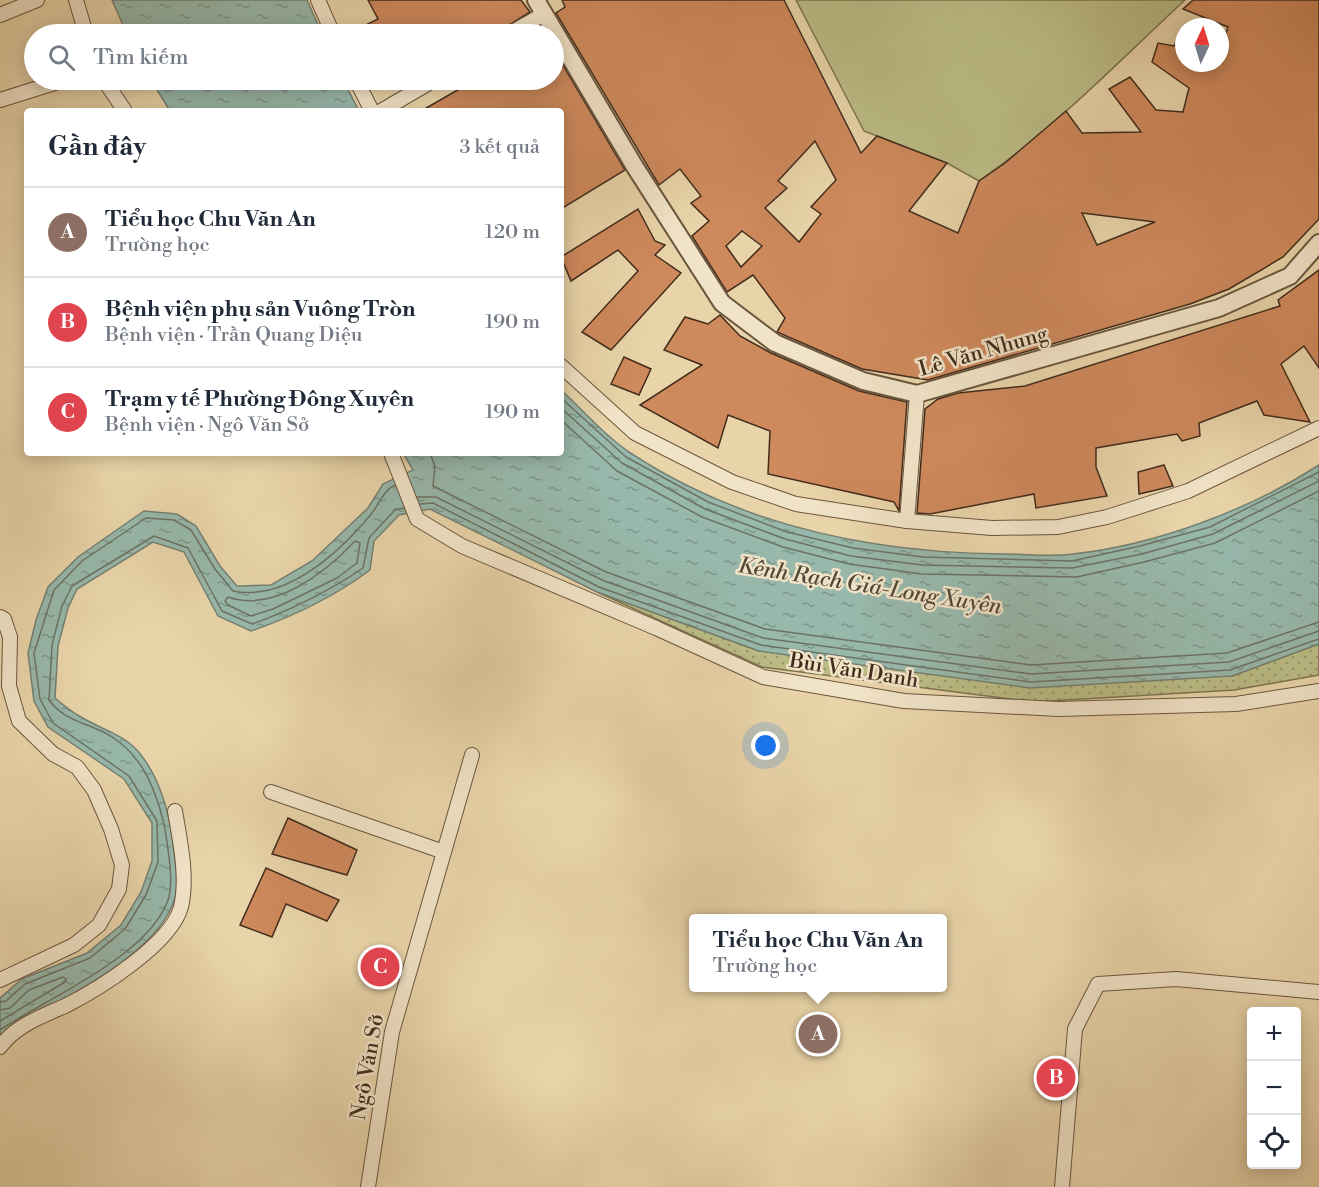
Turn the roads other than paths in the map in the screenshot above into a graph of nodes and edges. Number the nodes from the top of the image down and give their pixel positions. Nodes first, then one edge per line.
1 (36, 0) edge
2 (76, 0) edge
3 (318, 0) edge
4 (540, 7) edge
5 (0, 15) edge
6 (84, 24) edge
7 (329, 24) edge
8 (520, 24) edge
9 (550, 24) edge
10 (564, 47) edge
11 (32, 90) edge
12 (111, 90) edge
13 (361, 90) edge
14 (417, 90) edge
15 (0, 100) edge
16 (123, 108) edge
17 (370, 108) edge
18 (386, 108) edge
19 (1319, 243) edge
20 (564, 369) edge
21 (917, 394) junction
22 (1319, 428) edge
23 (393, 456) edge
24 (907, 521) junction
25 (0, 617) edge
26 (1319, 691) edge
27 (472, 755) dead end
28 (271, 792) dead end
29 (175, 811) dead end
30 (444, 852) junction
31 (0, 980) edge
32 (1319, 992) edge
33 (0, 1047) edge
34 (368, 1187) edge
35 (1062, 1187) edge

1 - 5 street
2 - 6 street
3 - 7 street
4 - 8 street
4 - 9 street, Lê Văn Nhung
10 - 21 street, Lê Văn Nhung
11 - 15 street
12 - 16 street
13 - 17 street
14 - 18 street
19 - 21 street, Lê Văn Nhung
20 - 24 street
21 - 24 street
22 - 24 street
23 - 26 street, Bùi Văn Danh
25 - 31 street
27 - 30 street, Ngô Văn Sở
28 - 30 street
29 - 33 street
30 - 34 street, Ngô Văn Sở
32 - 35 street

